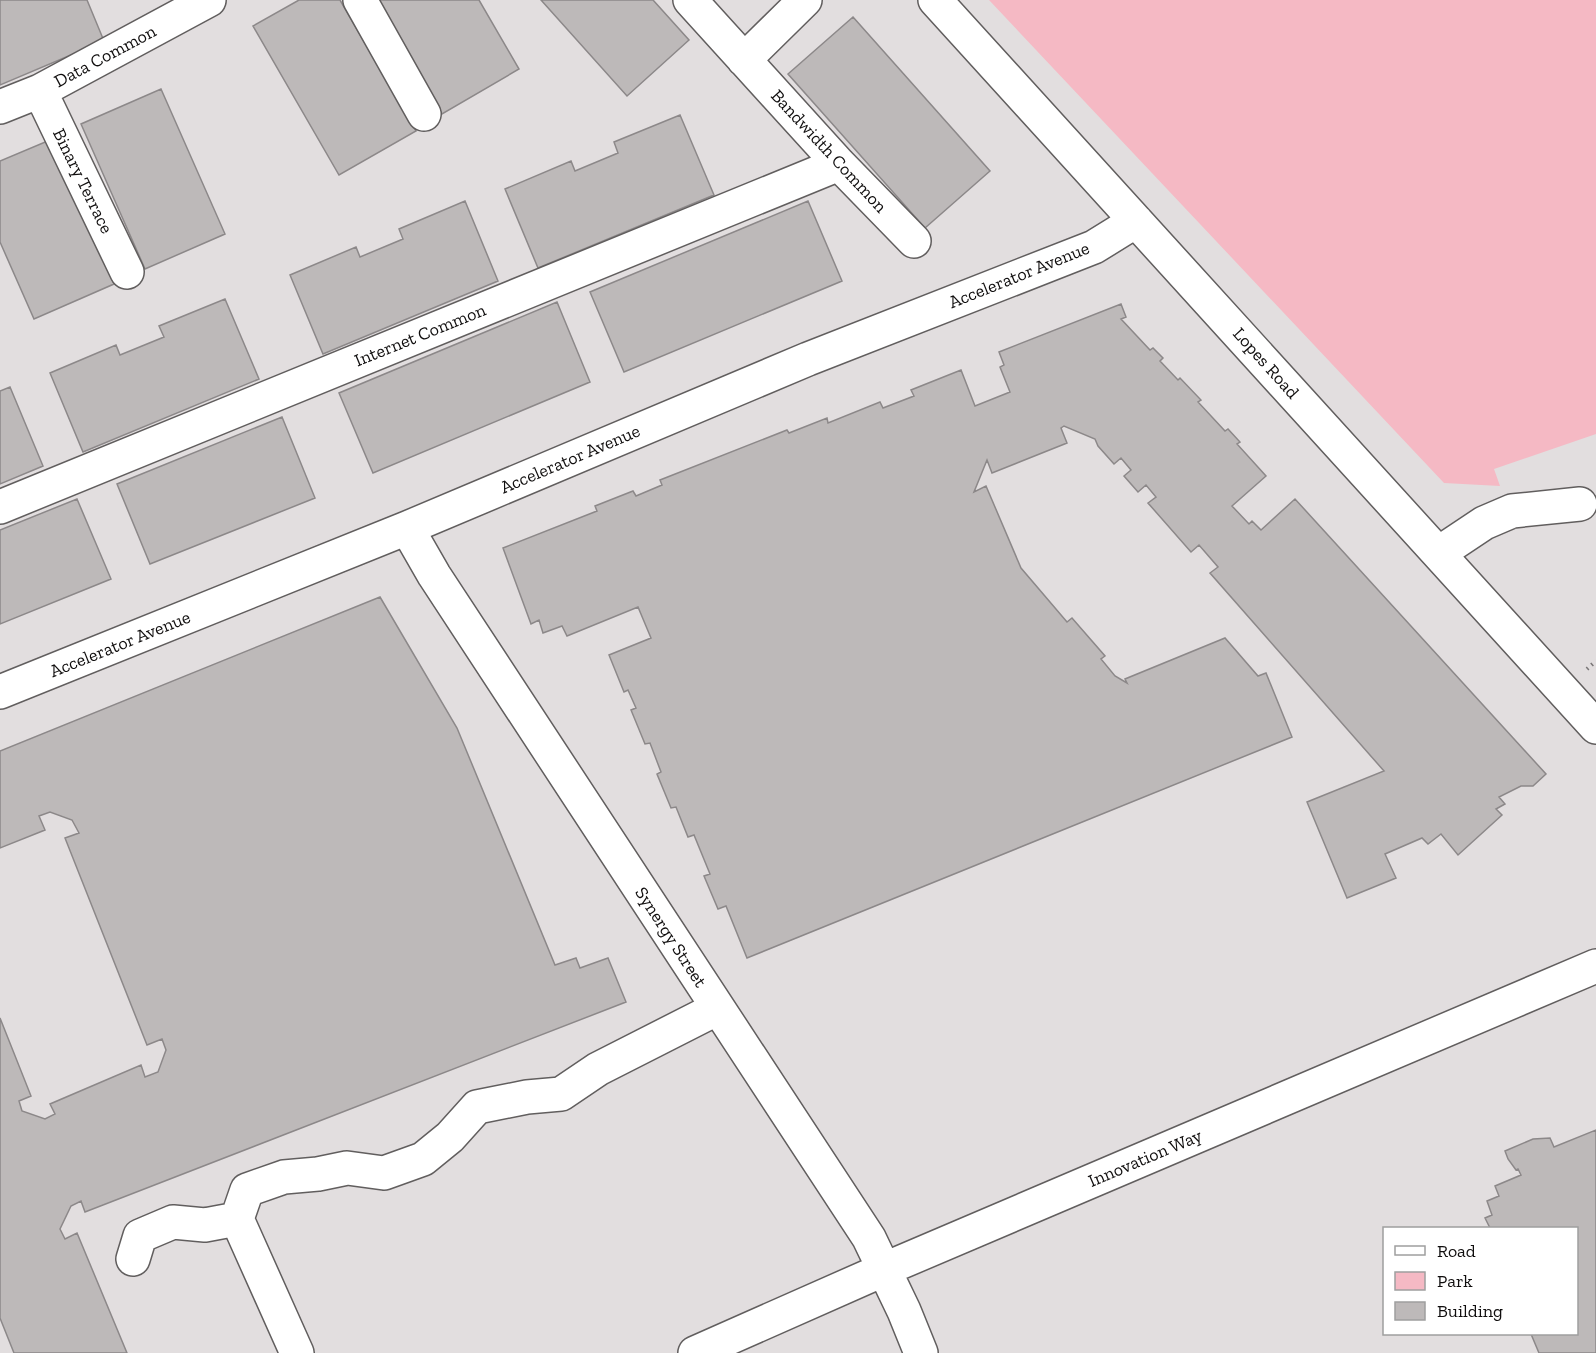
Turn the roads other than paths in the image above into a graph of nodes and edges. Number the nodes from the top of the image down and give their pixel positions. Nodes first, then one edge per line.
1 (208, 0) edge
2 (360, 0) edge
3 (690, 0) edge
4 (806, 0) edge
5 (935, 0) edge
6 (744, 60) junction
7 (40, 91) junction
8 (0, 107) edge
9 (424, 114) dead end
10 (839, 164) junction
11 (1136, 221) junction
12 (914, 241) dead end
13 (127, 272) dead end
14 (1580, 504) dead end
15 (0, 507) edge
16 (407, 528) junction
17 (1439, 553) junction
18 (0, 692) edge
19 (1596, 727) edge
20 (1596, 966) edge
21 (718, 1008) junction
22 (237, 1219) junction
23 (133, 1259) dead end
24 (885, 1269) junction
25 (297, 1353) edge
26 (695, 1353) edge
27 (921, 1353) edge

1 - 7 street, Data Common
2 - 9 street
3 - 6 street, Bandwidth Common
4 - 6 street
5 - 11 street, Lopes Road
6 - 10 street, Bandwidth Common
7 - 8 street, Data Common
7 - 13 street, Binary Terrace
10 - 12 street, Bandwidth Common
10 - 15 street, Internet Common
11 - 16 street, Accelerator Avenue
11 - 17 street, Lopes Road
14 - 17 street
16 - 18 street, Accelerator Avenue
16 - 21 street, Synergy Street
17 - 19 street, Lopes Road
20 - 24 street, Innovation Way
21 - 22 street
21 - 24 street, Synergy Street
22 - 23 street
22 - 25 street
24 - 26 street, Innovation Way
24 - 27 street, Synergy Street

